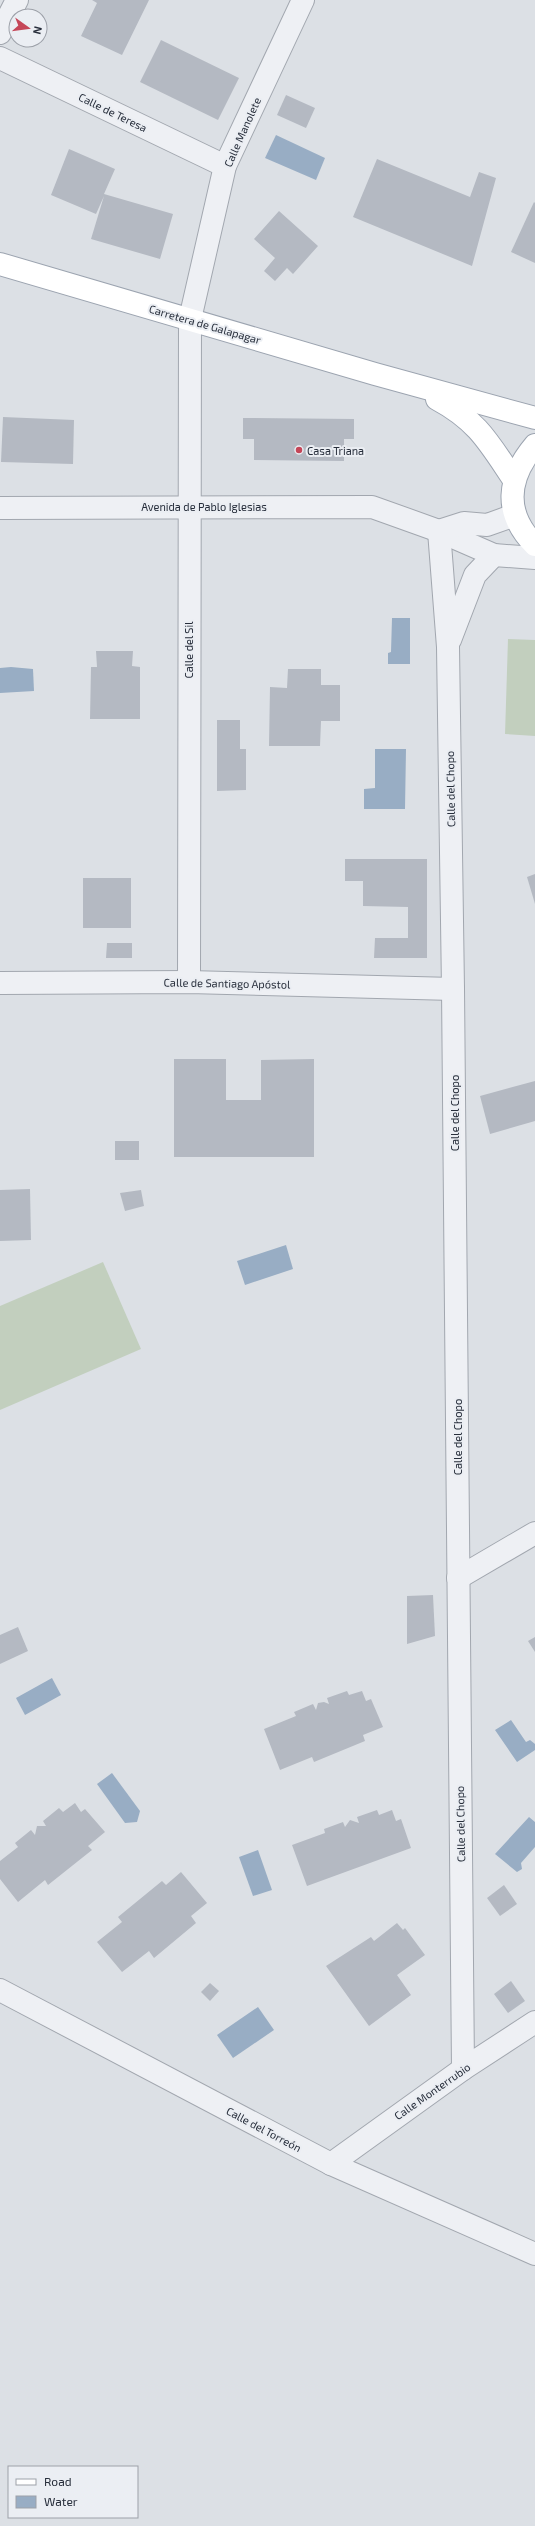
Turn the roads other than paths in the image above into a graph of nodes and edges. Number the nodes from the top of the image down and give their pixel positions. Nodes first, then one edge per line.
1 (17, 0) edge
2 (303, 0) edge
3 (0, 33) edge
4 (0, 58) edge
5 (225, 166) junction
6 (0, 264) edge
7 (190, 319) junction
8 (410, 384) junction
9 (535, 418) edge
10 (535, 445) edge
11 (514, 480) junction
12 (189, 506) junction
13 (0, 508) edge
14 (515, 515) junction
15 (439, 530) junction
16 (535, 545) edge
17 (494, 555) junction
18 (535, 558) edge
19 (448, 647) junction
20 (189, 982) junction
21 (0, 983) edge
22 (453, 989) junction
23 (535, 1533) edge
24 (458, 1578) junction
25 (0, 1990) edge
26 (535, 2022) edge
27 (463, 2069) junction
28 (331, 2164) junction
29 (535, 2254) edge

1 - 3 street
2 - 5 street, Calle Manolete
4 - 5 street, Calle de Teresa
5 - 7 street, Calle Manolete
6 - 7 main road, Carretera de Galapagar
7 - 8 main road, Carretera de Galapagar
7 - 12 street, Calle del Sil
8 - 9 main road
8 - 11 main road
10 - 11 main road
11 - 14 main road
12 - 13 street, Avenida de Pablo Iglesias
12 - 15 street, Avenida de Pablo Iglesias
12 - 20 street, Calle del Sil
14 - 15 street
14 - 16 main road
15 - 17 street
15 - 19 street, Calle del Chopo
17 - 18 street
17 - 19 street, Calle del Chopo
19 - 22 street, Calle del Chopo
20 - 21 street, Calle de Santiago Apóstol
20 - 22 street, Calle de Santiago Apóstol
22 - 24 street, Calle del Chopo
23 - 24 street
24 - 27 street, Calle del Chopo
25 - 28 street, Calle del Torreón
26 - 27 street, Calle Monterrubio
27 - 28 street, Calle Monterrubio
28 - 29 street, Calle del Torreón

